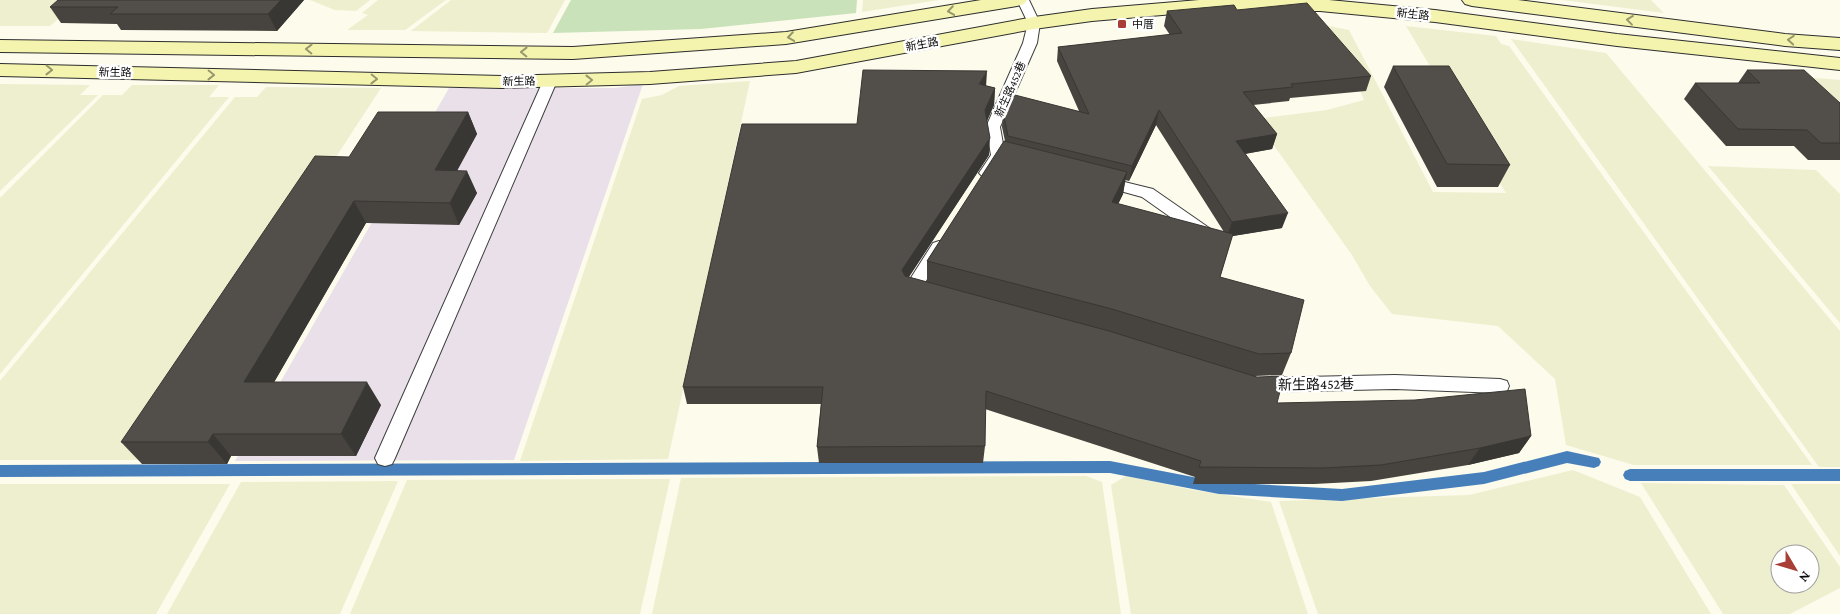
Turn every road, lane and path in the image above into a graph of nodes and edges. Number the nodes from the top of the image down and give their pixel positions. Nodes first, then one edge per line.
1 (1017, 0) edge
2 (1024, 0) edge
3 (1472, 0) edge
4 (1034, 23) junction
5 (1840, 44) edge
6 (0, 46) edge
7 (1840, 64) edge
8 (0, 70) edge
9 (550, 81) junction
10 (998, 155) junction
11 (1017, 160) edge
12 (1082, 176) edge
13 (977, 188) edge
14 (950, 230) edge
15 (1220, 243) edge
16 (941, 295) edge
17 (1242, 382) edge
18 (1500, 386) dead end
19 (385, 458) dead end

1 -> 6 main road, 新生路
2 - 4 lane
5 -> 3 main road
4 - 7 main road, 新生路
9 -> 4 main road, 新生路
4 - 10 lane, 新生路452巷
8 -> 9 main road, 新生路
9 - 19 lane
10 - 11 lane
10 - 13 lane
12 - 15 lane
14 - 16 lane
17 - 18 lane, 新生路452巷

